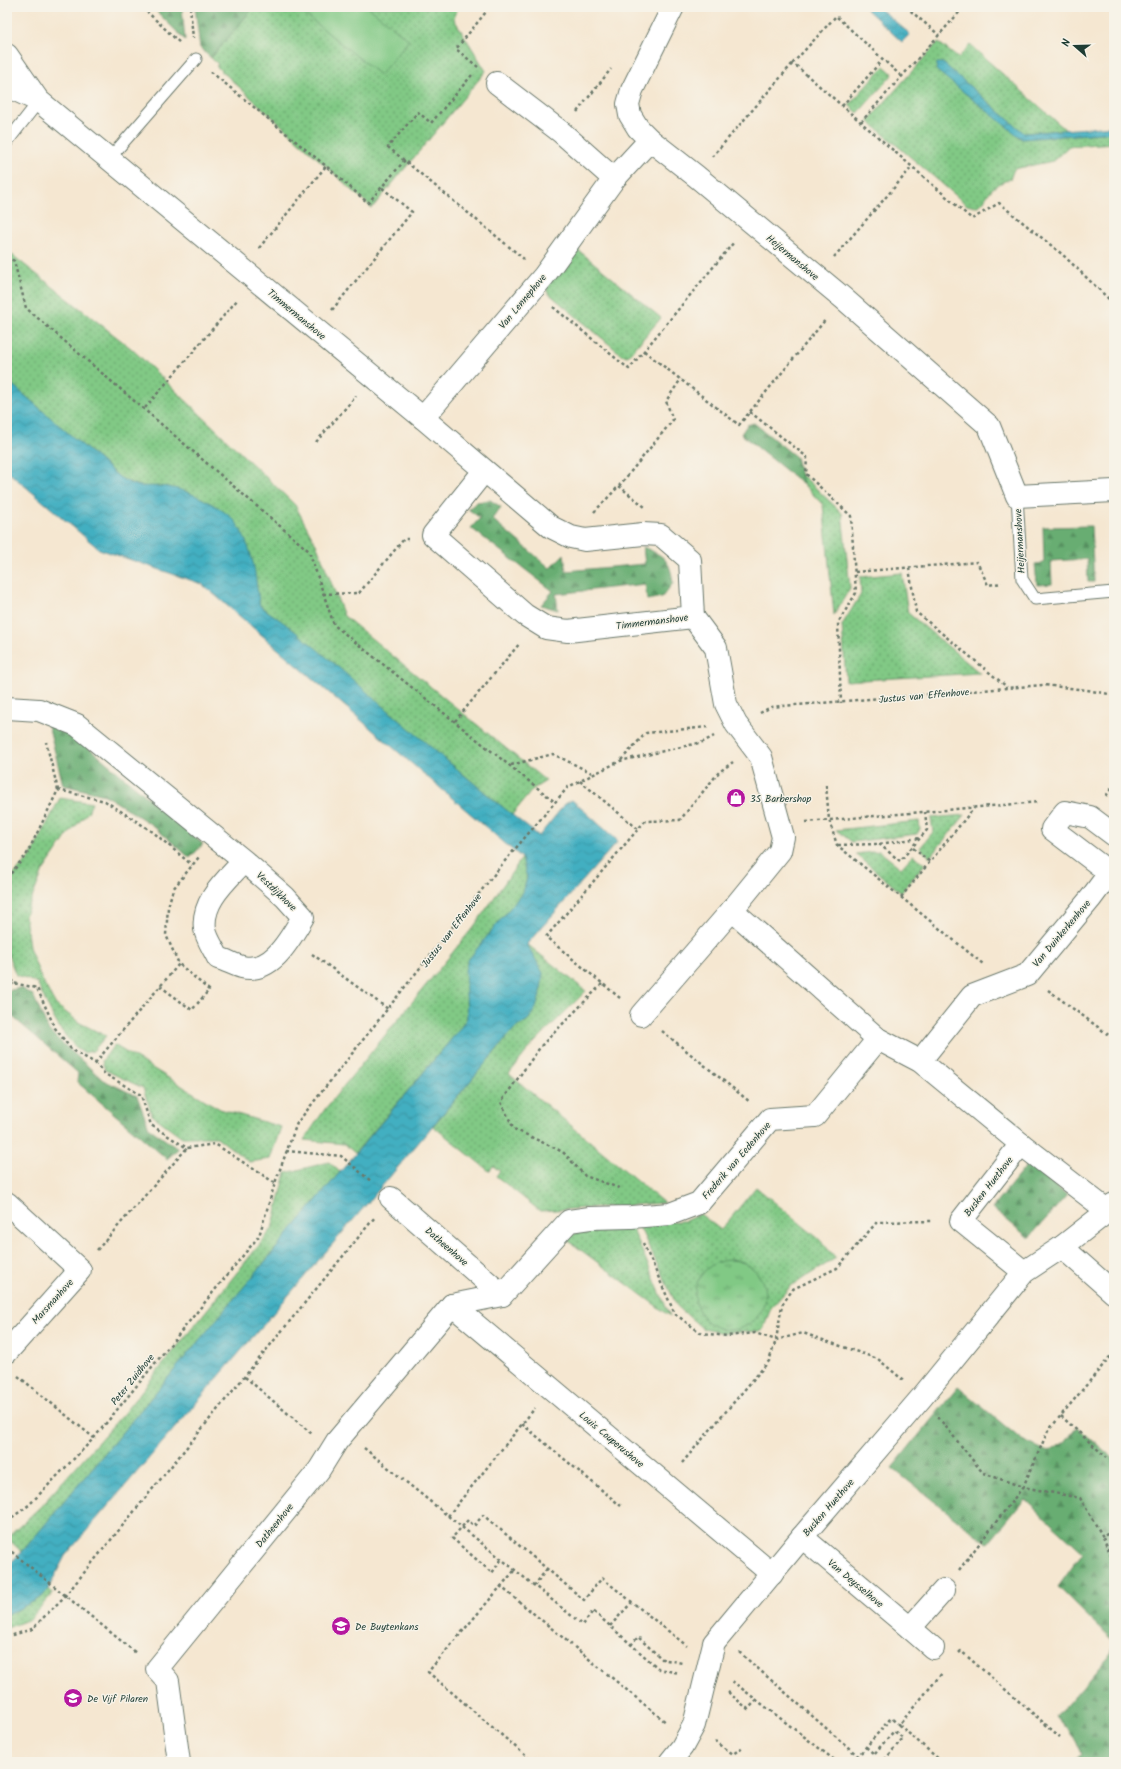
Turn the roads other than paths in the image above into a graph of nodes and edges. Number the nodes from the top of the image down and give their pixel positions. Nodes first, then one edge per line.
1 (673, 7) edge
2 (7, 55) edge
3 (196, 59) road end
4 (497, 83) road end
5 (7, 86) edge
6 (39, 102) junction
7 (650, 140) junction
8 (7, 142) edge
9 (109, 159) junction
10 (614, 179) junction
11 (423, 418) junction
12 (484, 471) junction
13 (1114, 491) edge
14 (1017, 496) junction
15 (1114, 592) edge
16 (692, 617) junction
17 (7, 708) edge
18 (1114, 835) edge
19 (244, 861) junction
20 (1112, 870) edge
21 (732, 910) junction
22 (641, 1015) dead end
23 (878, 1039) junction
24 (920, 1061) junction
25 (1021, 1144) junction
26 (391, 1198) road end
27 (7, 1203) edge
28 (1111, 1208) edge
29 (1062, 1247) junction
30 (1024, 1272) junction
31 (1114, 1293) edge
32 (502, 1295) junction
33 (452, 1305) junction
34 (10, 1362) edge
35 (802, 1537) junction
36 (772, 1574) junction
37 (944, 1590) road end
38 (910, 1628) junction
39 (933, 1648) dead end
40 (178, 1762) edge
41 (670, 1762) edge

1 - 7 street, Heijermanshove
2 - 6 street, Timmermanshove
3 - 9 lane
4 - 10 street
5 - 6 street, Timmermanshove
6 - 8 lane
6 - 9 street, Timmermanshove
7 - 10 street, Van Lennephove
7 - 14 street, Heijermanshove
9 - 11 street, Timmermanshove
10 - 11 street, Van Lennephove
11 - 12 street, Timmermanshove
12 - 16 street, Timmermanshove
12 - 16 street, Timmermanshove
13 - 14 street, Heijermanshove
14 - 15 lane, Heijermanshove
16 - 21 street
17 - 19 street, Vestdijkhove
18 - 20 street, Van Duinkerkenhove
19 - 19 street, Vestdijkhove
20 - 24 street, Van Duinkerkenhove
21 - 22 street
21 - 23 street
23 - 24 street
23 - 32 street, Frederik van Eedenhove
24 - 25 street, Busken Huethove
25 - 28 street, Busken Huethove
25 - 30 street, Busken Huethove
26 - 32 street, Datheenhove
27 - 34 street, Marsmanhove
28 - 29 street, Busken Huethove
29 - 30 street, Busken Huethove
29 - 31 street
30 - 35 street, Busken Huethove
32 - 33 street
33 - 36 street, Louis Couperushove
33 - 40 street, Datheenhove
35 - 36 street, Busken Huethove
35 - 38 street, Van Deysselhove
36 - 41 street, Busken Huethove
37 - 38 street
38 - 39 street, Van Deysselhove

